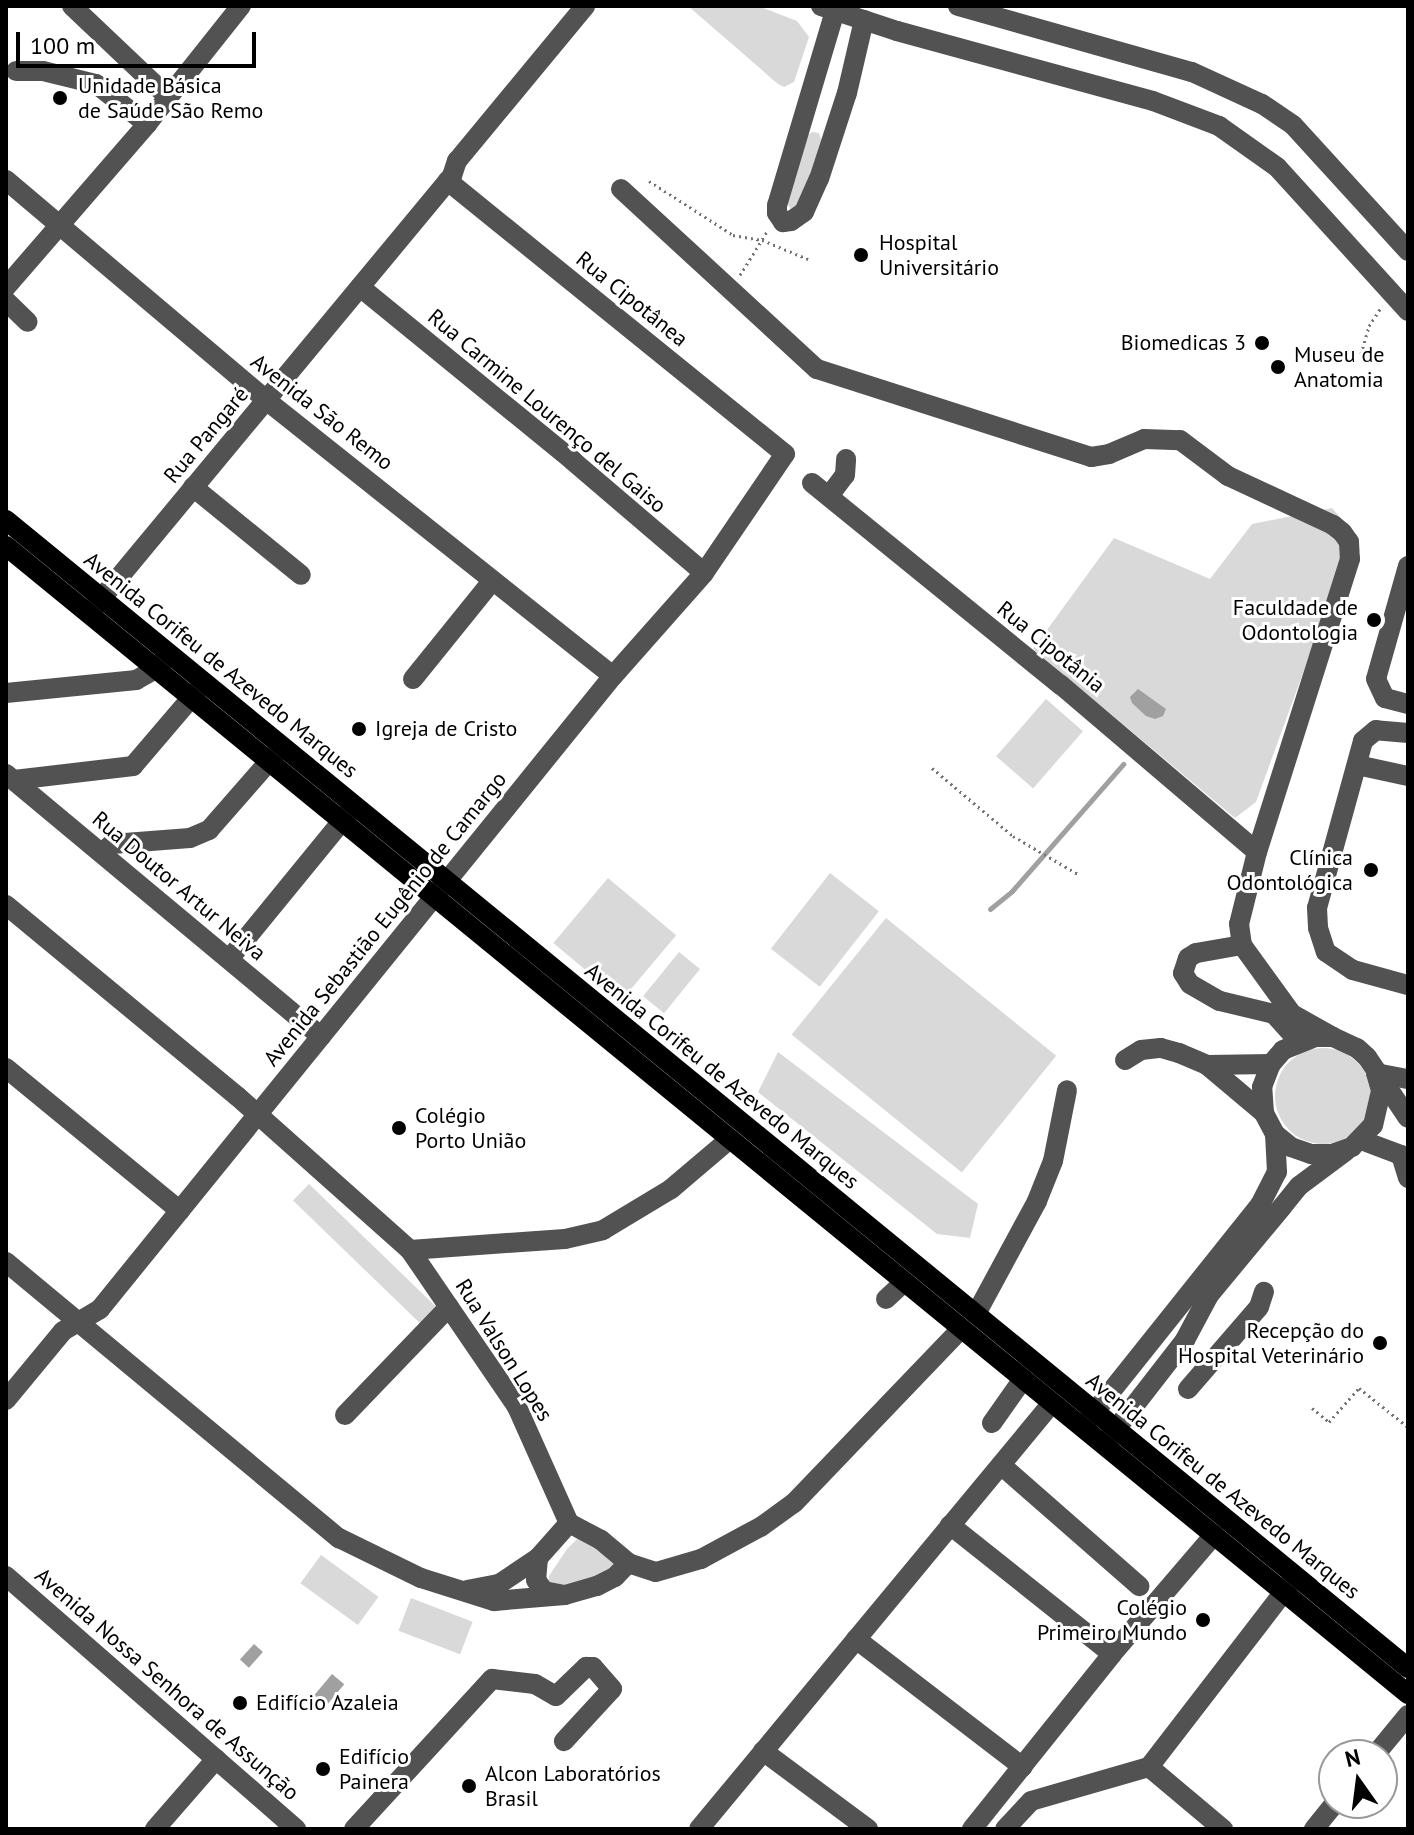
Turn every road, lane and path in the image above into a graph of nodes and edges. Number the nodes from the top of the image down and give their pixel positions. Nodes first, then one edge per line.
1 (72, 6) edge
2 (585, 6) edge
3 (600, 6) edge
4 (958, 6) edge
5 (237, 7) edge
6 (828, 8) edge
7 (864, 20) junction
8 (16, 71) dead end
9 (812, 83) junction
10 (847, 93) junction
11 (168, 97) junction
12 (803, 116) junction
13 (147, 124) junction
14 (837, 127) junction
15 (450, 179) junction
16 (6, 180) edge
17 (649, 181) dead end
18 (621, 189) dead end
19 (777, 213) junction
20 (58, 225) junction
21 (762, 240) junction
22 (1408, 251) edge
23 (808, 259) dead end
24 (741, 274) dead end
25 (6, 287) edge
26 (360, 287) junction
27 (1391, 293) junction
28 (6, 301) edge
29 (1408, 311) edge
30 (28, 322) dead end
31 (1361, 354) dead end
32 (266, 400) junction
33 (785, 454) joint
34 (846, 459) dead end
35 (812, 483) dead end
36 (193, 487) junction
37 (829, 496) junction
38 (6, 520) edge
39 (6, 546) edge
40 (1405, 560) edge
41 (704, 573) junction
42 (301, 575) dead end
43 (492, 581) junction
44 (95, 606) junction
45 (162, 661) junction
46 (613, 676) junction
47 (413, 679) dead end
48 (198, 690) junction
49 (6, 693) edge
50 (1408, 704) edge
51 (1408, 733) edge
52 (276, 754) junction
53 (1357, 765) junction
54 (932, 768) dead end
55 (1408, 776) edge
56 (10, 777) edge
57 (348, 813) junction
58 (1257, 852) junction
59 (102, 853) junction
60 (1078, 874) dead end
61 (442, 890) junction
62 (6, 905) edge
63 (1242, 945) junction
64 (230, 958) junction
65 (1408, 985) edge
66 (1276, 992) junction
67 (1258, 1010) junction
68 (321, 1036) junction
69 (1333, 1037) junction
70 (1298, 1041) junction
71 (1125, 1060) dead end
72 (1271, 1064) junction
73 (1207, 1065) junction
74 (6, 1068) edge
75 (1376, 1073) junction
76 (1408, 1079) edge
77 (1067, 1090) dead end
78 (1405, 1108) edge
79 (257, 1113) junction
80 (1264, 1113) junction
81 (1275, 1134) junction
82 (1362, 1137) junction
83 (730, 1139) junction
84 (1408, 1178) edge
85 (832, 1197) junction
86 (180, 1211) junction
87 (410, 1250) junction
88 (6, 1262) edge
89 (904, 1282) junction
90 (886, 1299) dead end
91 (449, 1307) junction
92 (1249, 1317) dead end
93 (79, 1321) junction
94 (968, 1322) junction
95 (1023, 1379) junction
96 (1188, 1389) dead end
97 (6, 1400) edge
98 (1052, 1403) junction
99 (1312, 1408) dead end
100 (345, 1415) dead end
101 (1089, 1420) junction
102 (992, 1423) dead end
103 (1408, 1427) edge
104 (1110, 1438) junction
105 (1001, 1465) junction
106 (569, 1523) junction
107 (950, 1525) junction
108 (1214, 1535) junction
109 (538, 1558) junction
110 (628, 1563) junction
111 (6, 1576) edge
112 (1290, 1585) junction
113 (1139, 1586) dead end
114 (459, 1590) junction
115 (565, 1595) junction
116 (856, 1639) junction
117 (1112, 1654) junction
118 (1408, 1668) edge
119 (1408, 1694) edge
120 (1408, 1715) edge
121 (1388, 1739) edge
122 (564, 1741) dead end
123 (763, 1751) junction
124 (216, 1759) junction
125 (1023, 1767) junction
126 (1149, 1767) junction
127 (155, 1829) edge
128 (296, 1829) edge
129 (354, 1829) edge
130 (699, 1829) edge
131 (868, 1829) edge
132 (972, 1829) edge
133 (1005, 1829) edge
134 (1223, 1829) edge

1 - 11 street
2 - 15 street, Rua Pangaré
3 - 15 street, Rua Pangaré
4 - 22 street
5 - 11 street
6 - 7 street
6 - 9 street
7 - 10 street
7 - 27 street
8 - 13 street
9 - 10 street
9 - 12 street
10 - 14 street
11 - 13 street
12 - 14 street
12 - 19 street
13 - 20 street
14 - 19 street
15 - 26 street, Rua Pangaré
15 - 33 street, Rua Cipotânea
16 - 20 street, Avenida São Remo
17 - 21 path
18 - 58 street
19 - 21 path
20 - 25 street
20 - 32 street, Avenida São Remo
21 - 23 path
21 - 24 path
26 - 32 street, Rua Pangaré
26 - 41 street, Rua Carmine Lourenço del Gaiso
27 - 29 street
27 - 31 path
28 - 30 street
32 - 36 street, Rua Pangaré
32 - 43 street, Avenida São Remo
33 - 41 street, Avenida Sebastião Eugênio de Camargo
34 - 37 street
35 - 37 street, Rua Cipotânia
36 - 42 street
36 - 44 street, Rua Pangaré
37 - 58 street, Rua Cipotânia
38 - 44 main road, Avenida Corifeu de Azevedo Marques
39 - 44 main road, Avenida Corifeu de Azevedo Marques
40 - 50 street
41 - 46 street, Avenida Sebastião Eugênio de Camargo
43 - 46 street, Avenida São Remo
43 - 47 street
44 - 45 main road, Avenida Corifeu de Azevedo Marques
45 - 48 main road, Avenida Corifeu de Azevedo Marques
45 - 49 street
46 - 61 street, Avenida Sebastião Eugênio de Camargo
48 - 52 main road, Avenida Corifeu de Azevedo Marques
48 - 56 street
51 - 53 street
52 - 57 main road, Avenida Corifeu de Azevedo Marques
52 - 59 street
53 - 55 street
53 - 65 street
54 - 60 path
56 - 59 street, Rua Doutor Artur Neiva
57 - 61 main road, Avenida Corifeu de Azevedo Marques
57 - 64 street
58 - 63 street
59 - 64 street, Rua Doutor Artur Neiva
61 - 68 street, Avenida Sebastião Eugênio de Camargo
61 - 83 main road, Avenida Corifeu de Azevedo Marques
61 - 85 main road, Avenida Corifeu de Azevedo Marques
62 - 79 street, Rua Valson Lopes
63 - 66 street
63 - 67 street
64 - 68 street, Rua Doutor Artur Neiva
66 - 67 street
66 - 69 street
67 - 70 street
68 - 79 street, Avenida Sebastião Eugênio de Camargo
69 - 70 street
69 - 75 street
70 - 72 street
71 - 73 street
72 - 73 street
72 - 80 street
73 - 80 street
74 - 86 street
75 - 76 street
75 - 78 street
75 - 82 street
77 - 94 street
78 - 82 street
79 - 86 street, Avenida Sebastião Eugênio de Camargo
79 - 87 street, Rua Valson Lopes
80 - 81 street
81 - 82 street
81 - 101 street
82 - 84 street
82 - 104 street
83 - 85 main road
83 - 87 street
83 - 89 main road, Avenida Corifeu de Azevedo Marques
85 - 94 main road, Avenida Corifeu de Azevedo Marques
86 - 93 street, Avenida Sebastião Eugênio de Camargo
87 - 91 street, Rua Valson Lopes
88 - 93 street
89 - 90 street
89 - 94 main road, Avenida Corifeu de Azevedo Marques
91 - 100 street
91 - 106 street, Rua Valson Lopes
92 - 96 street
93 - 97 street, Avenida Sebastião Eugênio de Camargo
93 - 114 street
94 - 95 main road, Avenida Corifeu de Azevedo Marques
94 - 101 main road, Avenida Corifeu de Azevedo Marques
94 - 110 street
95 - 98 main road, Avenida Corifeu de Azevedo Marques
95 - 102 street
98 - 101 main road, Avenida Corifeu de Azevedo Marques
98 - 105 street
99 - 103 path
101 - 104 main road, Avenida Corifeu de Azevedo Marques
104 - 108 main road, Avenida Corifeu de Azevedo Marques
104 - 112 main road, Avenida Corifeu de Azevedo Marques
105 - 107 street
105 - 113 street
106 - 109 street
106 - 110 street
107 - 116 street
107 - 117 street
108 - 112 main road, Avenida Corifeu de Azevedo Marques
108 - 117 street
109 - 114 street
109 - 115 street
110 - 115 street
111 - 124 street, Avenida Nossa Senhora de Assunção
112 - 118 main road, Avenida Corifeu de Azevedo Marques
112 - 119 main road, Avenida Corifeu de Azevedo Marques
112 - 126 street
114 - 115 street
116 - 123 street
116 - 125 street
117 - 125 street
120 - 121 street
122 - 129 street
123 - 130 street
123 - 131 street
124 - 127 street
124 - 128 street, Avenida Nossa Senhora de Assunção
125 - 132 street
126 - 133 street
126 - 134 street

